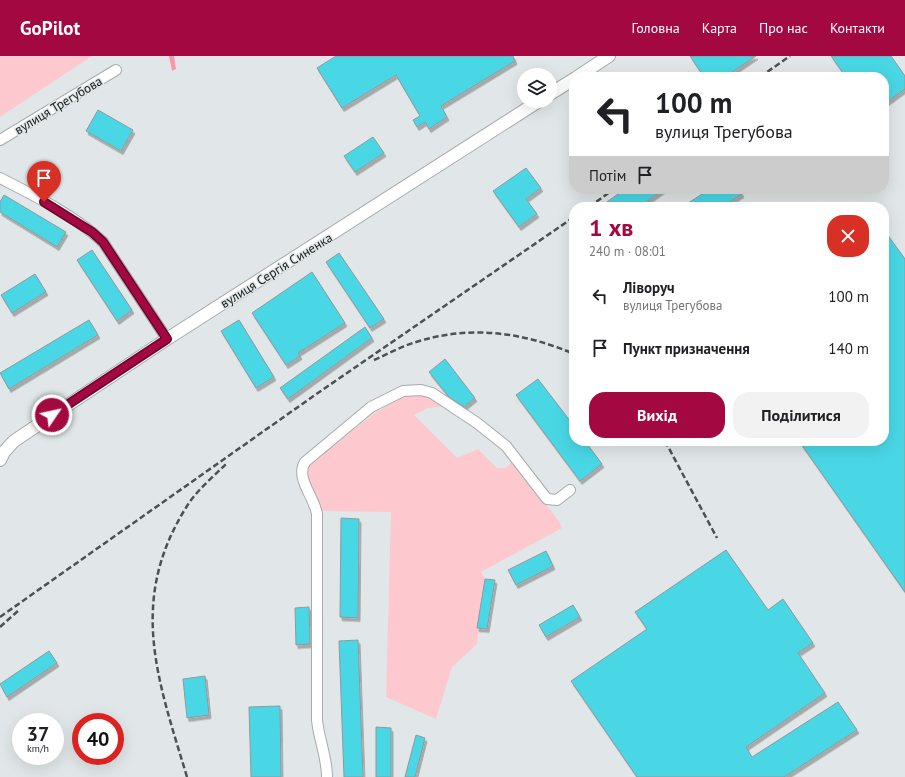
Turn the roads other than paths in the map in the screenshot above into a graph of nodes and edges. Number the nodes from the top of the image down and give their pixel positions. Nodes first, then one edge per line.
1 (609, 56) edge
2 (116, 70) dead end
3 (584, 72) edge
4 (569, 82) edge
5 (557, 90) edge
6 (528, 108) edge
7 (0, 140) edge
8 (0, 178) edge
9 (167, 339) junction
10 (14, 441) junction
11 (0, 445) edge
12 (0, 460) edge
13 (570, 490) dead end
14 (327, 777) edge

1 - 3 street
2 - 7 street, вулиця Трегубова
4 - 5 street
6 - 9 street, вулиця Сергія Синенка
8 - 9 street
9 - 10 street, вулиця Сергія Синенка
10 - 11 street, вулиця Сергія Синенка
10 - 12 street, вулиця Сергія Синенка
13 - 14 street

